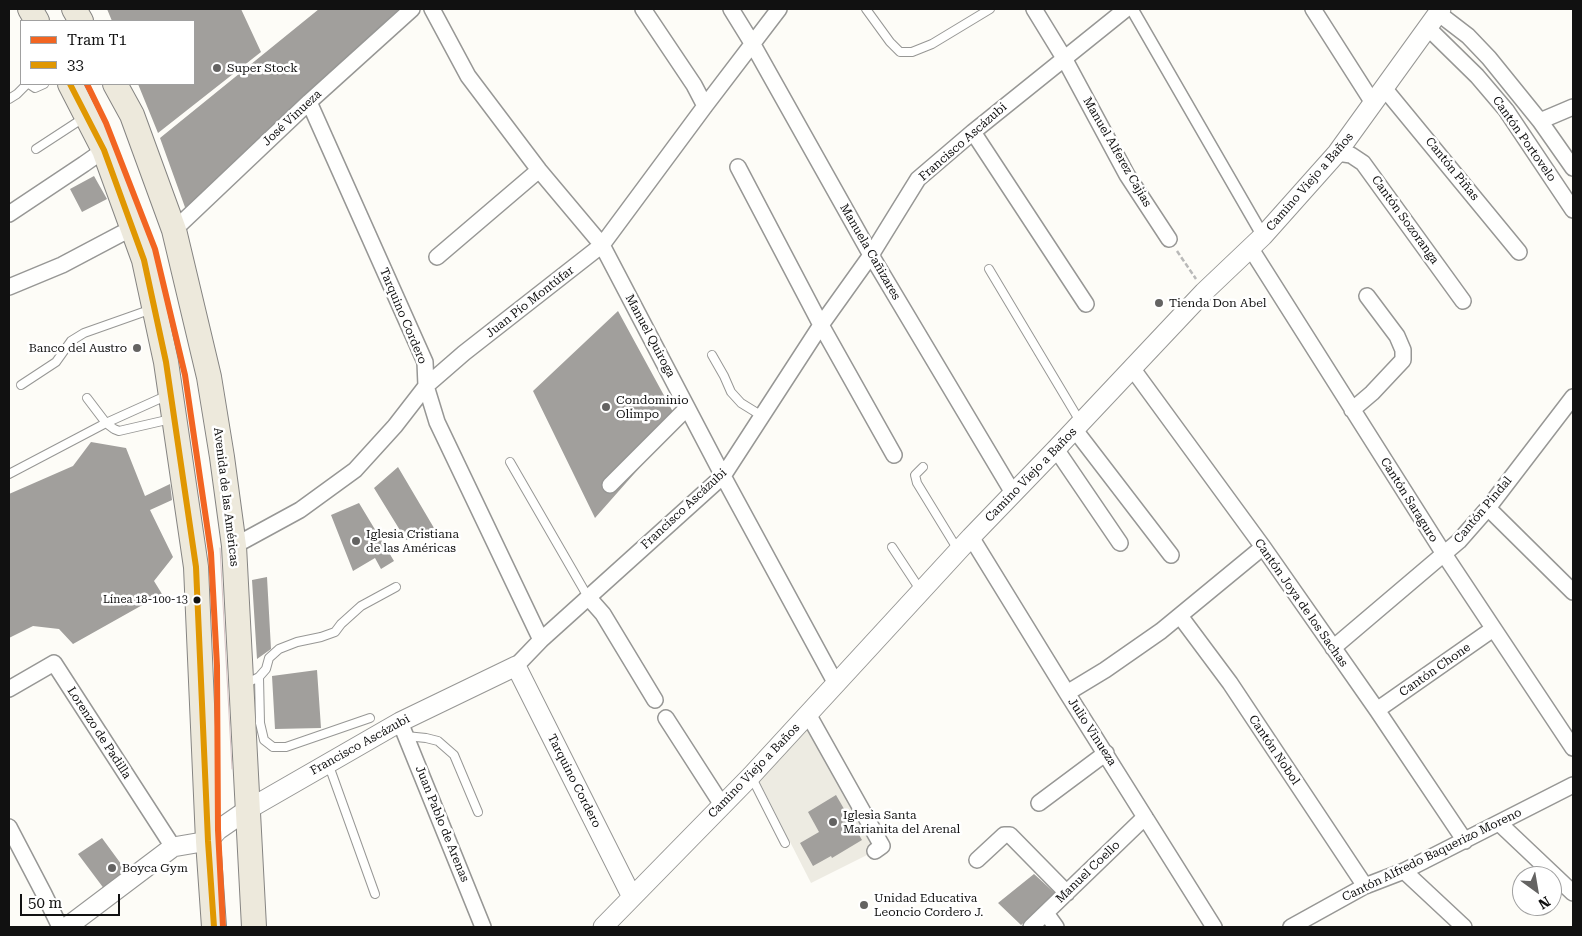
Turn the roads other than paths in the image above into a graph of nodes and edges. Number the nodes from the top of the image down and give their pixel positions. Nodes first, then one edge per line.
1 (30, 9) edge
2 (412, 9) edge
3 (432, 9) edge
4 (644, 9) edge
5 (731, 9) edge
6 (779, 9) edge
7 (866, 9) edge
8 (990, 9) edge
9 (1034, 9) edge
10 (1126, 9) edge
11 (1132, 9) edge
12 (1313, 9) edge
13 (1440, 11) edge
14 (36, 20) edge
15 (1428, 28) junction
16 (752, 43) junction
17 (1064, 58) junction
18 (27, 85) edge
19 (30, 85) edge
20 (42, 85) edge
21 (70, 85) edge
22 (116, 85) edge
23 (1384, 88) junction
24 (9, 99) edge
25 (309, 102) junction
26 (1373, 103) junction
27 (705, 106) junction
28 (1573, 106) edge
29 (86, 116) junction
30 (1540, 121) junction
31 (973, 132) junction
32 (36, 149) dead end
33 (104, 150) junction
34 (1337, 153) junction
35 (1573, 166) edge
36 (738, 167) dead end
37 (539, 170) junction
38 (1573, 210) edge
39 (9, 214) edge
40 (132, 228) junction
41 (174, 230) junction
42 (1169, 239) road end
43 (1257, 242) junction
44 (602, 245) junction
45 (1520, 252) dead end
46 (871, 255) junction
47 (437, 258) dead end
48 (989, 269) dead end
49 (9, 287) edge
50 (1367, 296) dead end
51 (1463, 300) dead end
52 (1086, 304) dead end
53 (154, 308) junction
54 (821, 325) junction
55 (712, 355) dead end
56 (1132, 368) junction
57 (21, 385) dead end
58 (426, 386) junction
59 (170, 394) junction
60 (87, 398) dead end
61 (1573, 398) edge
62 (687, 408) junction
63 (1352, 410) junction
64 (762, 416) junction
65 (174, 418) junction
66 (106, 423) junction
67 (1078, 426) junction
68 (1056, 450) junction
69 (894, 455) dead end
70 (510, 462) dead end
71 (923, 467) dead end
72 (9, 474) edge
73 (723, 476) junction
74 (610, 485) dead end
75 (1013, 493) junction
76 (1488, 508) junction
77 (964, 543) junction
78 (1120, 543) dead end
79 (234, 546) junction
80 (892, 547) dead end
81 (1263, 547) junction
82 (1444, 554) junction
83 (1171, 555) dead end
84 (396, 587) dead end
85 (921, 591) junction
86 (1573, 592) edge
87 (588, 597) junction
88 (1180, 616) junction
89 (1493, 629) junction
90 (541, 640) junction
91 (1333, 648) junction
92 (516, 666) junction
93 (250, 679) junction
94 (836, 684) junction
95 (9, 689) edge
96 (1067, 693) junction
97 (655, 700) dead end
98 (1377, 710) junction
99 (808, 714) junction
100 (370, 718) dead end
101 (666, 718) dead end
102 (251, 724) junction
103 (403, 729) junction
104 (1573, 748) edge
105 (1106, 753) junction
106 (328, 763) junction
107 (751, 776) junction
108 (1573, 785) edge
109 (1039, 804) dead end
110 (722, 805) junction
111 (247, 810) junction
112 (478, 812) dead end
113 (1145, 817) junction
114 (1498, 824) junction
115 (11, 837) edge
116 (208, 841) junction
117 (1465, 841) junction
118 (785, 843) dead end
119 (173, 847) junction
120 (874, 851) dead end
121 (977, 860) dead end
122 (1404, 872) junction
123 (1365, 886) junction
124 (1067, 893) junction
125 (1573, 893) edge
126 (375, 894) dead end
127 (632, 897) junction
128 (1046, 913) junction
129 (606, 926) edge
130 (60, 927) edge
131 (67, 927) edge
132 (214, 927) edge
133 (254, 927) edge
134 (484, 927) edge
135 (1031, 927) edge
136 (1056, 927) edge
137 (1214, 927) edge
138 (1291, 927) edge
139 (1464, 927) edge

1 - 14 main road
2 - 25 street, José Vinueza
3 - 37 street, Manuel Quiroga
4 - 27 street
5 - 16 street, Manuela Cañizares
6 - 16 street, Juan Pío Montúfar
7 - 8 lane
9 - 17 street, Manuel Alferez Cajias
10 - 17 street, Francisco Ascázubi
11 - 43 street
12 - 26 street
13 - 15 street, Camino Viejo a Baños
13 - 30 street, Cantón Portovelo
15 - 23 street, Camino Viejo a Baños
15 - 38 street, Cantón Portovelo
16 - 27 street, Juan Pío Montúfar
16 - 46 street, Manuela Cañizares
17 - 31 street, Francisco Ascázubi
17 - 42 street, Manuel Alferez Cajias
18 - 24 lane
19 - 20 lane
21 - 29 main road
22 - 41 main road, Avenida de las Américas
23 - 26 street, Camino Viejo a Baños
23 - 45 street, Cantón Piñas
25 - 41 street, José Vinueza
25 - 58 street, Tarquino Cordero
26 - 34 street, Camino Viejo a Baños
27 - 44 street, Juan Pío Montúfar
28 - 30 street
29 - 32 lane
29 - 33 main road
30 - 35 street, Cantón Portovelo
31 - 46 street, Francisco Ascázubi
31 - 52 street
33 - 39 street
33 - 40 main road
34 - 43 street, Camino Viejo a Baños
34 - 51 street, Cantón Sozoranga
36 - 54 street
37 - 44 street, Manuel Quiroga
37 - 47 street
40 - 49 street
40 - 53 main road
41 - 79 main road, Avenida de las Américas
43 - 56 street, Camino Viejo a Baños
43 - 63 street, Cantón Saraguro
44 - 58 street, Juan Pío Montúfar
44 - 62 street, Manuel Quiroga
46 - 54 street, Francisco Ascázubi
46 - 75 street, Manuela Cañizares
48 - 67 lane
50 - 63 street
53 - 57 lane
53 - 59 main road
54 - 64 street, Francisco Ascázubi
54 - 69 street
55 - 64 lane
56 - 67 street, Camino Viejo a Baños
56 - 81 street, Cantón Joya de los Sachas
58 - 79 street, Juan Pío Montúfar
58 - 90 street, Tarquino Cordero
59 - 65 main road
59 - 66 lane
60 - 66 lane
61 - 76 street, Cantón Pindal
62 - 73 street, Manuel Quiroga
62 - 74 street
63 - 82 street, Cantón Saraguro
64 - 73 street, Francisco Ascázubi
65 - 66 lane
65 - 116 main road
66 - 72 lane
67 - 68 street, Camino Viejo a Baños
67 - 83 street
68 - 75 street, Camino Viejo a Baños
68 - 78 street
70 - 87 lane
71 - 77 lane
73 - 87 street, Francisco Ascázubi
73 - 94 street, Manuel Quiroga
75 - 77 street, Camino Viejo a Baños
76 - 82 street, Cantón Pindal
76 - 86 street
77 - 85 street, Camino Viejo a Baños
77 - 96 street, Julio Vinueza
79 - 93 main road, Avenida de las Américas
80 - 85 lane
81 - 88 street
81 - 91 street, Cantón Joya de los Sachas
82 - 89 street, Cantón Saraguro
82 - 91 street, Cantón Pindal
84 - 93 lane
85 - 94 street, Camino Viejo a Baños
87 - 90 street, Francisco Ascázubi
87 - 97 street
88 - 96 street
88 - 123 street, Cantón Nobol
89 - 98 street, Cantón Chone
89 - 104 street, Cantón Saraguro
90 - 92 street, Francisco Ascázubi
91 - 98 street, Cantón Joya de los Sachas
92 - 103 street, Francisco Ascázubi
92 - 127 street, Tarquino Cordero
93 - 102 main road, Avenida de las Américas
94 - 99 street, Camino Viejo a Baños
95 - 119 street, Lorenzo de Padilla
96 - 105 street, Julio Vinueza
98 - 117 street, Cantón Joya de los Sachas
99 - 107 street, Camino Viejo a Baños
99 - 120 street
100 - 102 lane
101 - 110 street
102 - 111 main road, Avenida de las Américas
103 - 106 street, Francisco Ascázubi
103 - 112 lane
103 - 134 street, Juan Pablo de Arenas
105 - 109 street
105 - 113 street, Julio Vinueza
106 - 111 street, Francisco Ascázubi
106 - 126 lane
107 - 110 street, Camino Viejo a Baños
107 - 118 lane
108 - 114 street, Cantón Alfredo Baquerizo Moreno
110 - 127 street, Camino Viejo a Baños
111 - 116 street, Francisco Ascázubi
111 - 133 main road, Avenida de las Américas
113 - 124 street, Manuel Coello
113 - 137 street, Julio Vinueza
114 - 117 street, Cantón Alfredo Baquerizo Moreno
114 - 125 street
115 - 130 street
116 - 119 street
116 - 132 main road
117 - 122 street, Cantón Alfredo Baquerizo Moreno
119 - 131 street
121 - 124 street
122 - 123 street, Cantón Alfredo Baquerizo Moreno
122 - 139 street
123 - 138 street, Cantón Alfredo Baquerizo Moreno
124 - 128 street, Manuel Coello
127 - 129 street, Camino Viejo a Baños
128 - 135 street, Manuel Coello
128 - 136 street

